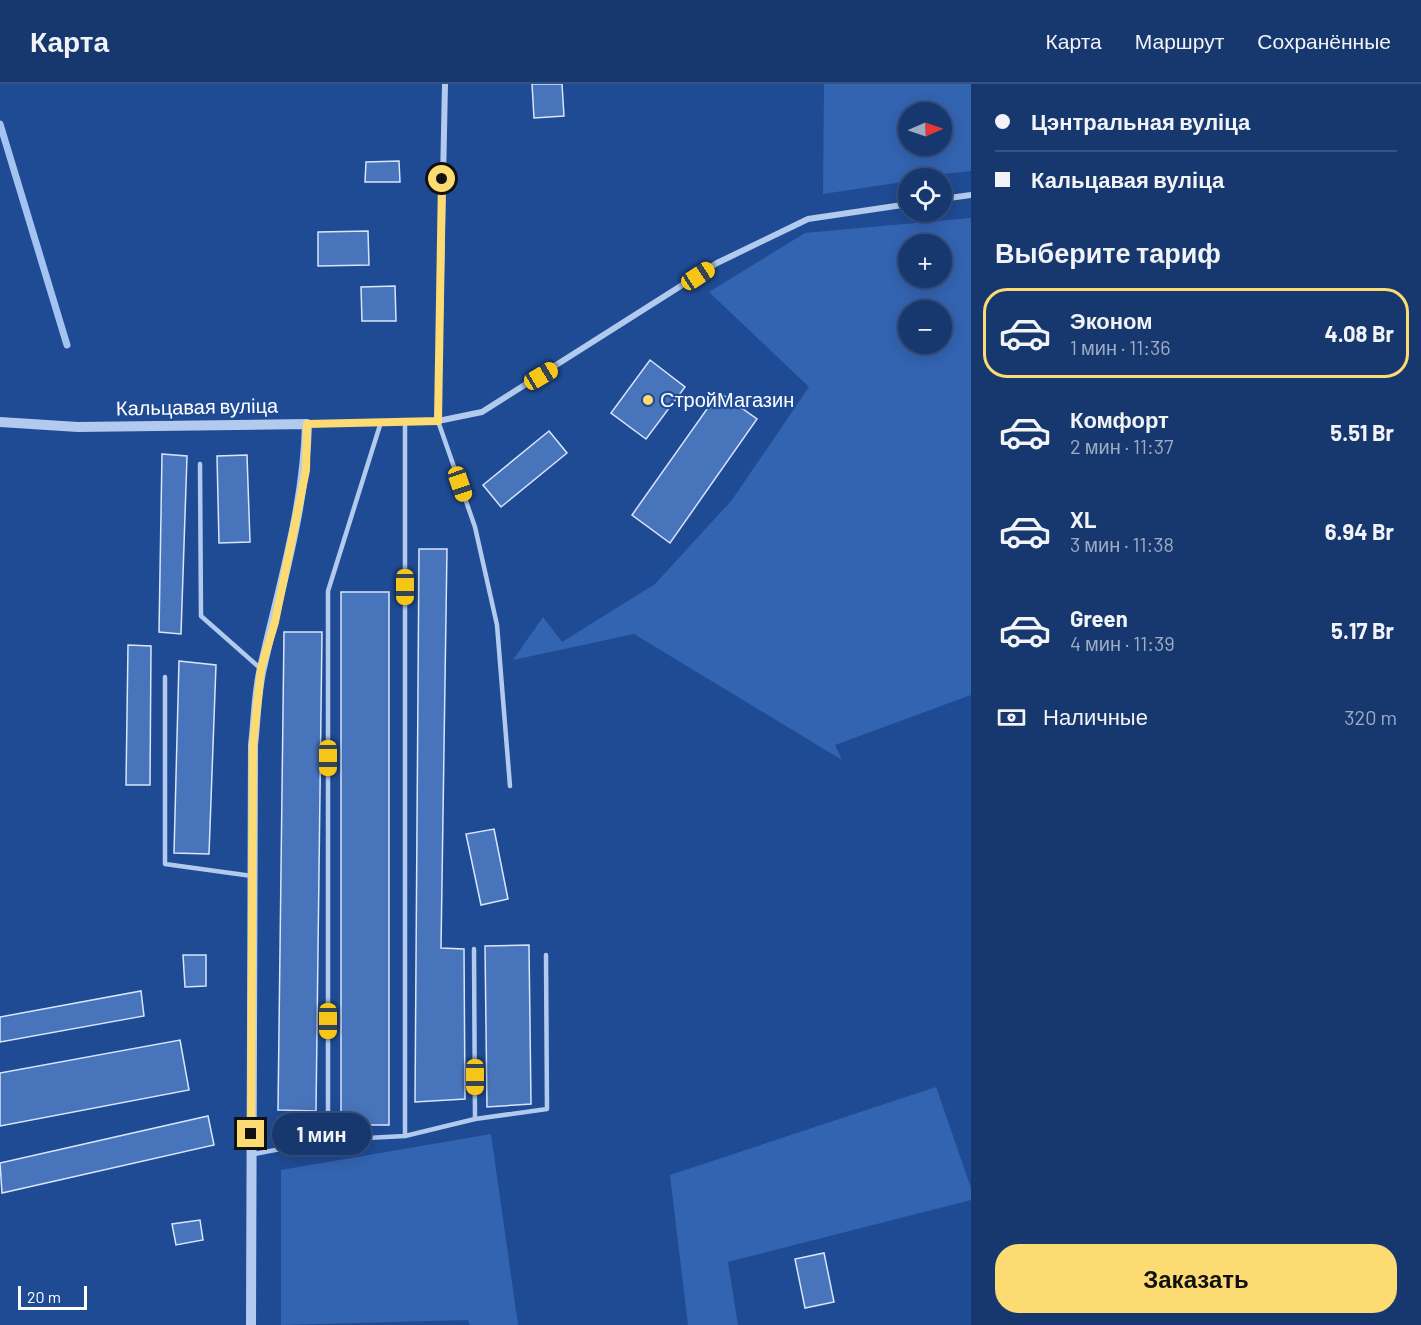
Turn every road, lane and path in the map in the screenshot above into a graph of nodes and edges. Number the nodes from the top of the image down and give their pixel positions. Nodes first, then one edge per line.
1 (445, 84) edge
2 (971, 195) edge
3 (952, 198) edge
4 (898, 206) edge
5 (405, 420) junction
6 (382, 421) junction
7 (438, 421) junction
8 (0, 422) edge
9 (307, 424) junction
10 (200, 464) dead end
11 (261, 669) junction
12 (165, 677) dead end
13 (510, 786) dead end
14 (252, 876) junction
15 (474, 950) dead end
16 (546, 955) dead end
17 (476, 1119) junction
18 (405, 1136) junction
19 (328, 1140) junction
20 (251, 1155) junction
21 (251, 1325) edge

1 - 7 street
2 - 3 street
4 - 7 street
5 - 6 street
5 - 7 street
5 - 18 lane
6 - 9 street
6 - 19 lane
7 - 13 lane
8 - 9 street, Кальцавая вуліца
9 - 11 street
10 - 11 lane
11 - 14 street
12 - 14 lane
14 - 20 street
15 - 17 lane
16 - 17 lane
17 - 18 lane
18 - 19 lane
19 - 20 lane
20 - 21 street

